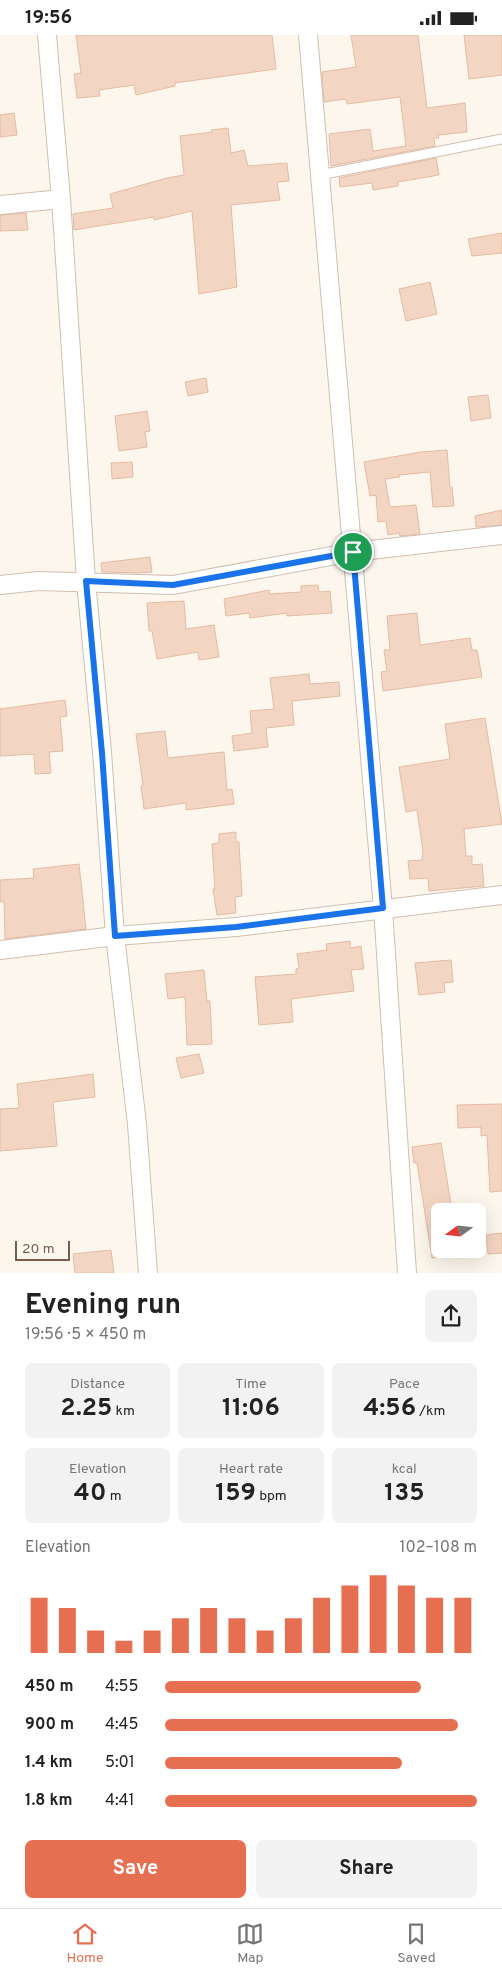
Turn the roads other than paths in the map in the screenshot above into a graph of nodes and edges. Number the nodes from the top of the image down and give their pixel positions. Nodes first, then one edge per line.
1 (47, 35) edge
2 (308, 35) edge
3 (502, 139) edge
4 (320, 175) junction
5 (61, 199) junction
6 (0, 205) edge
7 (502, 535) edge
8 (353, 552) junction
9 (86, 581) junction
10 (0, 585) edge
11 (502, 895) edge
12 (383, 908) junction
13 (115, 936) junction
14 (0, 950) edge
15 (148, 1273) edge
16 (407, 1273) edge

1 - 5 street
2 - 4 street
3 - 4 lane
4 - 8 street
5 - 6 street
5 - 9 street
7 - 8 street
8 - 9 street
8 - 12 street
9 - 10 street
9 - 13 street
11 - 12 street
12 - 13 street
12 - 16 street
13 - 14 street
13 - 15 street

